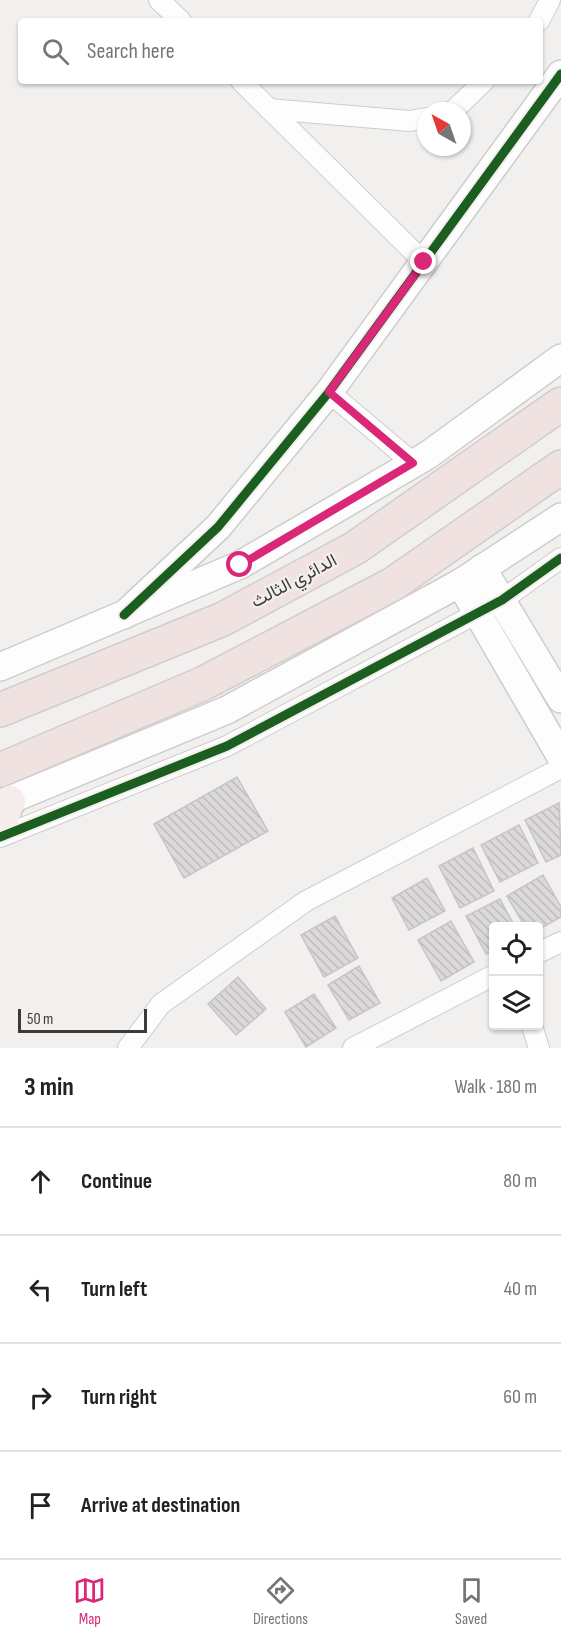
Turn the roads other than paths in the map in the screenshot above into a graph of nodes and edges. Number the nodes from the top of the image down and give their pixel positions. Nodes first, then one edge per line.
1 (159, 0) edge
2 (550, 0) edge
3 (178, 18) edge
4 (540, 18) edge
5 (561, 74) edge
6 (244, 84) edge
7 (481, 84) edge
8 (462, 102) edge
9 (269, 109) junction
10 (417, 120) edge
11 (424, 262) junction
12 (561, 358) edge
13 (329, 392) junction
14 (561, 395) edge
15 (561, 404) edge
16 (524, 429) junction
17 (413, 463) junction
18 (561, 467) edge
19 (561, 478) edge
20 (561, 517) edge
21 (561, 558) edge
22 (482, 568) junction
23 (460, 583) junction
24 (393, 584) junction
25 (502, 600) junction
26 (477, 613) junction
27 (124, 615) junction
28 (0, 668) edge
29 (561, 699) edge
30 (0, 710) edge
31 (561, 757) edge
32 (561, 768) edge
33 (0, 770) edge
34 (3, 810) edge
35 (0, 837) edge
36 (561, 942) edge
37 (543, 951) edge
38 (492, 976) edge
39 (533, 1030) edge
40 (376, 1042) edge
41 (128, 1048) edge
42 (353, 1048) edge
43 (539, 1048) edge

1 - 3 street
2 - 4 street
5 - 11 main road
6 - 9 street
7 - 8 street
9 - 10 street
9 - 11 street
11 - 13 main road
12 - 17 main road
13 - 17 street
13 - 27 main road
14 - 16 highway
15 - 16 highway, الدائري الثالث
16 - 30 highway, الدائري الثالث
17 - 27 main road
18 - 24 highway
19 - 24 highway
20 - 22 main road
21 - 25 street
22 - 23 main road
22 - 25 main road
23 - 26 main road
23 - 34 main road
24 - 33 highway
25 - 26 street
25 - 29 main road
26 - 31 main road
26 - 35 street
27 - 28 main road
32 - 41 street
36 - 37 street
38 - 40 street
39 - 43 street
40 - 42 street

